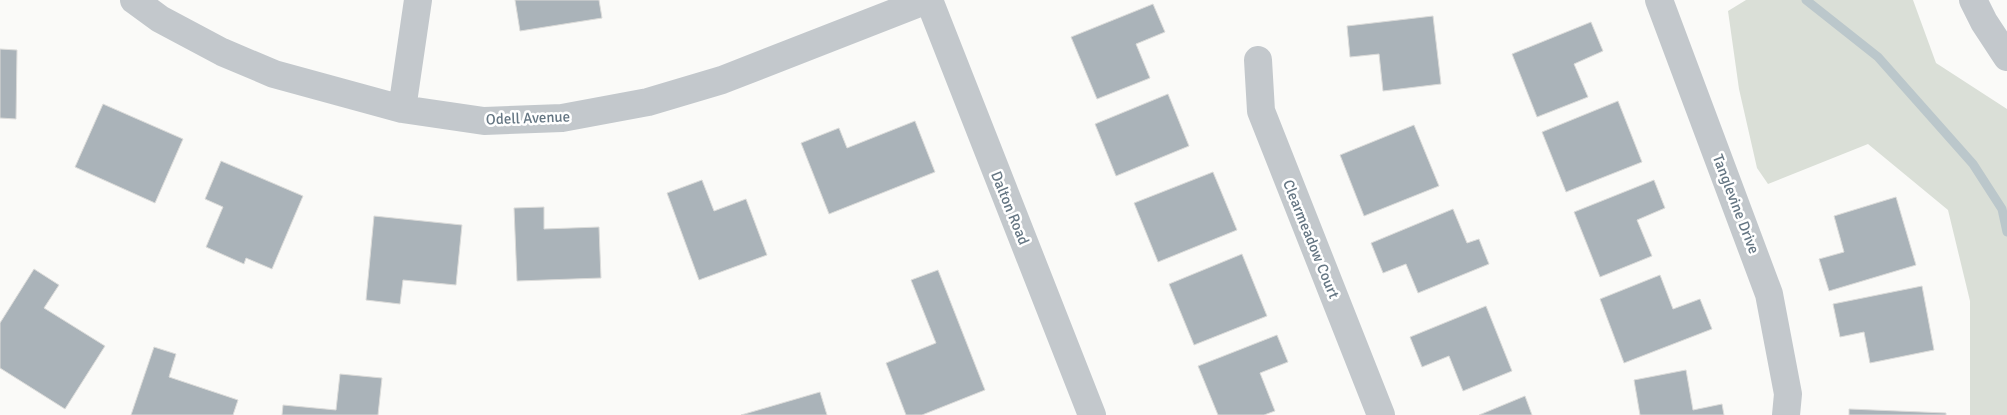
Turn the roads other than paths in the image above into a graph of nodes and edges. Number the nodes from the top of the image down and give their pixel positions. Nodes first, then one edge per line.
1 (134, 0) edge
2 (418, 0) edge
3 (928, 0) edge
4 (1659, 0) edge
5 (1973, 0) edge
6 (2007, 56) edge
7 (1258, 60) dead end
8 (402, 110) junction
9 (1092, 415) edge
10 (1381, 415) edge
11 (1786, 415) edge

1 - 8 street, Odell Avenue
2 - 8 street
3 - 8 street, Odell Avenue
3 - 9 street, Dalton Road
4 - 11 street, Tanglevine Drive
5 - 6 street
7 - 10 street, Clearmeadow Court

